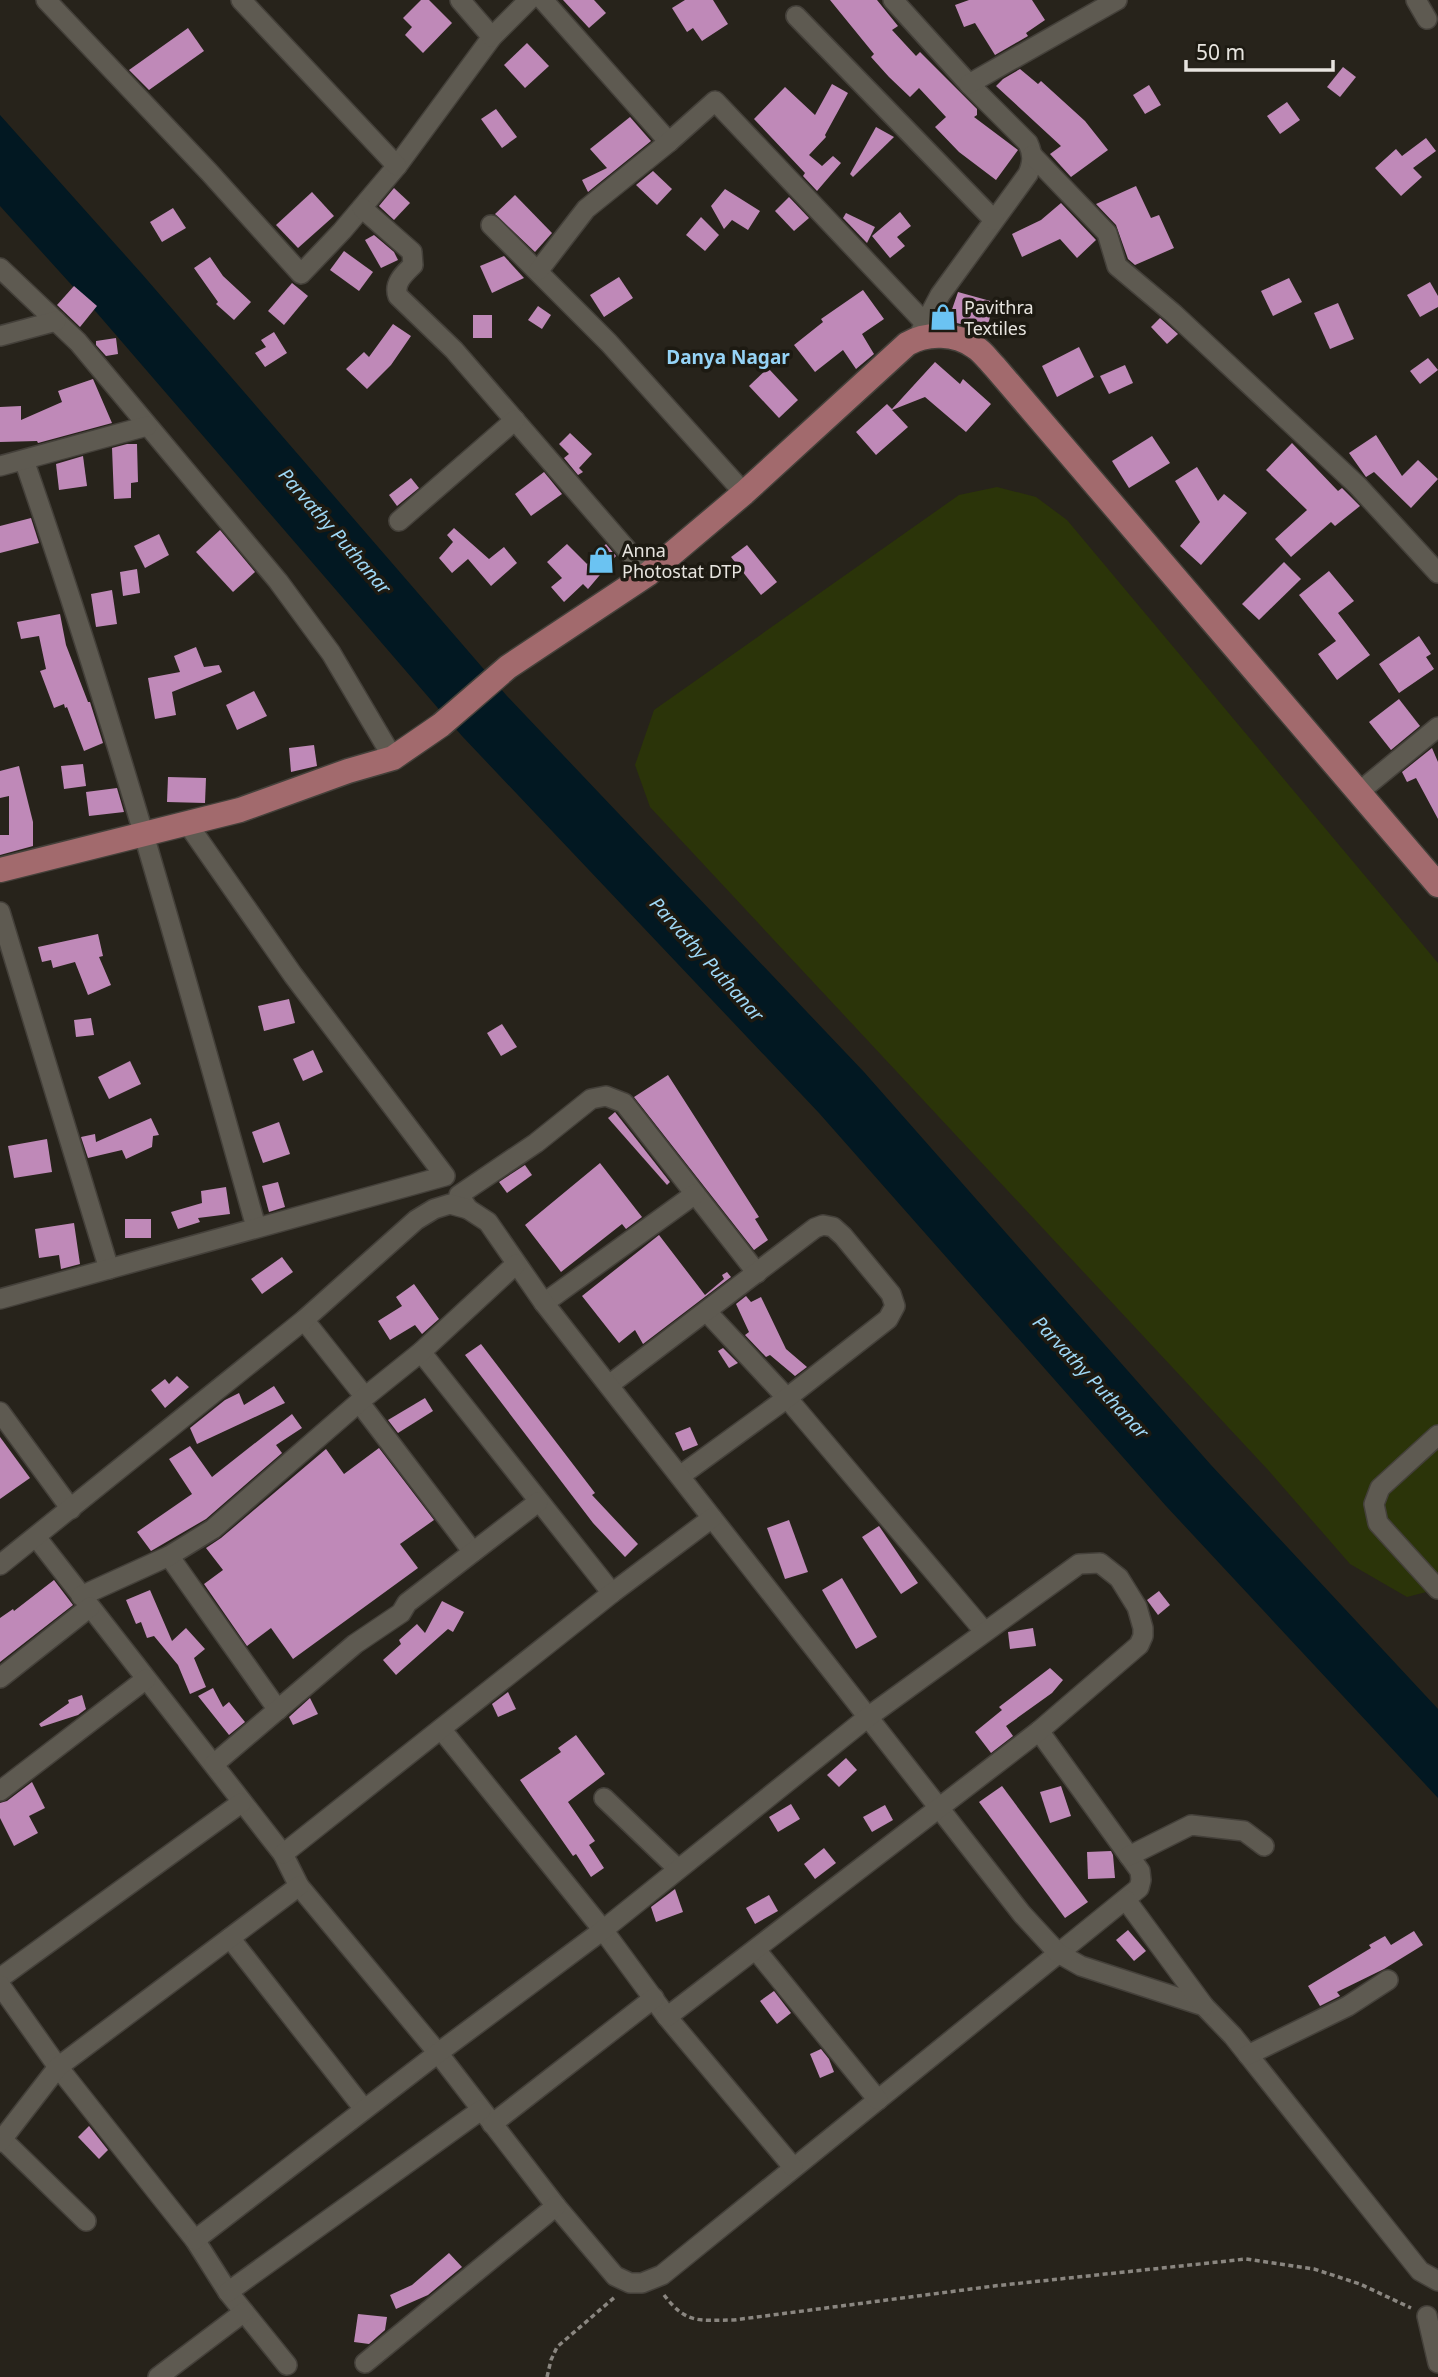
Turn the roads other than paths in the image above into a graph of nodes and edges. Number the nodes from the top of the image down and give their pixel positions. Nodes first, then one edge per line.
1 (46, 0) edge
2 (240, 0) edge
3 (460, 0) edge
4 (529, 0) edge
5 (543, 0) edge
6 (892, 0) edge
7 (1117, 0) edge
8 (1416, 0) edge
9 (796, 16) dead end
10 (1427, 19) dead end
11 (492, 37) junction
12 (969, 83) junction
13 (669, 142) junction
14 (1032, 155) junction
15 (397, 166) junction
16 (362, 208) junction
17 (994, 220) junction
18 (491, 225) dead end
19 (0, 268) edge
20 (539, 270) junction
21 (55, 321) junction
22 (921, 330) junction
23 (0, 336) edge
24 (515, 420) junction
25 (147, 426) junction
26 (24, 460) junction
27 (0, 466) edge
28 (744, 493) junction
29 (400, 521) dead end
30 (1438, 573) edge
31 (648, 574) junction
32 (1438, 727) edge
33 (393, 758) junction
34 (1359, 792) junction
35 (187, 823) junction
36 (145, 833) junction
37 (0, 870) edge
38 (1438, 885) edge
39 (0, 912) edge
40 (695, 1194) junction
41 (464, 1202) junction
42 (256, 1227) junction
43 (516, 1264) junction
44 (109, 1269) junction
45 (757, 1273) junction
46 (0, 1299) edge
47 (544, 1303) junction
48 (707, 1312) junction
49 (304, 1320) junction
50 (421, 1352) junction
51 (609, 1385) junction
52 (787, 1398) junction
53 (362, 1400) junction
54 (0, 1412) edge
55 (1438, 1435) edge
56 (680, 1476) junction
57 (538, 1502) junction
58 (71, 1509) junction
59 (712, 1518) junction
60 (36, 1536) junction
61 (473, 1552) junction
62 (169, 1556) junction
63 (0, 1565) edge
64 (1438, 1590) edge
65 (612, 1593) junction
66 (86, 1602) junction
67 (984, 1631) junction
68 (0, 1678) edge
69 (146, 1679) junction
70 (278, 1710) junction
71 (868, 1717) junction
72 (441, 1729) junction
73 (1039, 1731) junction
74 (214, 1763) junction
75 (0, 1791) edge
76 (604, 1798) dead end
77 (241, 1803) junction
78 (939, 1808) junction
79 (1264, 1846) dead end
80 (283, 1854) junction
81 (1129, 1856) junction
82 (678, 1869) junction
83 (299, 1886) junction
84 (1126, 1900) junction
85 (603, 1930) junction
86 (230, 1938) junction
87 (756, 1950) junction
88 (1058, 1953) junction
89 (0, 1978) edge
90 (1388, 1980) dead end
91 (0, 1985) edge
92 (654, 1998) junction
93 (1204, 2006) junction
94 (667, 2017) junction
95 (438, 2053) junction
96 (1248, 2055) junction
97 (58, 2067) junction
98 (878, 2100) junction
99 (364, 2109) junction
100 (487, 2117) junction
101 (1, 2141) edge
102 (793, 2167) junction
103 (555, 2206) junction
104 (86, 2221) dead end
105 (195, 2240) junction
106 (1438, 2281) edge
107 (229, 2292) junction
108 (244, 2312) junction
109 (1427, 2316) road end
110 (365, 2363) dead end
111 (1438, 2363) edge
112 (287, 2365) dead end
113 (158, 2377) edge

1 - 16 street
2 - 15 street
3 - 11 street
4 - 11 street
5 - 13 street
6 - 12 street
7 - 12 street
8 - 10 street
9 - 17 street
11 - 15 street
12 - 14 street
13 - 20 street
13 - 22 street
14 - 17 street
14 - 30 street
15 - 16 street
16 - 24 street
17 - 22 street
18 - 20 street
19 - 21 street
20 - 28 street
21 - 23 street
21 - 25 street
22 - 28 main road
22 - 34 main road
24 - 29 street
24 - 31 street
25 - 26 street
25 - 33 street
26 - 27 street
26 - 36 street
28 - 31 main road
31 - 33 main road
32 - 34 street
33 - 35 main road
34 - 38 main road
35 - 36 main road
35 - 42 street
36 - 37 main road
36 - 42 street
39 - 44 street
40 - 41 street
40 - 45 street
40 - 47 street
41 - 43 street
41 - 49 street
42 - 44 street
43 - 47 street
43 - 50 street
44 - 46 street
45 - 48 street
45 - 52 street
47 - 51 street
48 - 51 street
48 - 52 street
49 - 53 street
49 - 58 street
50 - 53 street
50 - 57 street
51 - 56 street
52 - 56 street
52 - 67 street
53 - 61 street
53 - 62 street
54 - 58 street
55 - 64 street
56 - 59 street
57 - 61 street
57 - 65 street
58 - 60 street
59 - 65 street
59 - 71 street
60 - 63 street
60 - 66 street
61 - 70 street
62 - 66 street
62 - 70 street
65 - 72 street
66 - 68 street
66 - 69 street
67 - 71 street
67 - 73 street
69 - 74 street
69 - 75 street
70 - 74 street
71 - 78 street
71 - 82 street
72 - 80 street
72 - 85 street
73 - 78 street
73 - 81 street
74 - 77 street
76 - 82 street
77 - 80 street
77 - 89 street
78 - 87 street
78 - 88 street
79 - 81 street
80 - 83 street
81 - 84 street
82 - 85 street
83 - 86 street
83 - 95 street
84 - 88 street
84 - 93 street
85 - 92 street
85 - 95 street
86 - 97 street
86 - 99 street
87 - 94 street
87 - 98 street
88 - 93 street
88 - 98 street
90 - 96 street
91 - 97 street
92 - 94 street
92 - 100 street
93 - 96 street
94 - 102 street
95 - 99 street
95 - 100 street
96 - 106 street
97 - 101 street
97 - 105 street
98 - 102 street
99 - 105 street
100 - 103 street
100 - 107 street
101 - 104 street
102 - 103 street
103 - 110 street
105 - 107 street
107 - 108 street
108 - 112 street
108 - 113 street
109 - 111 street

